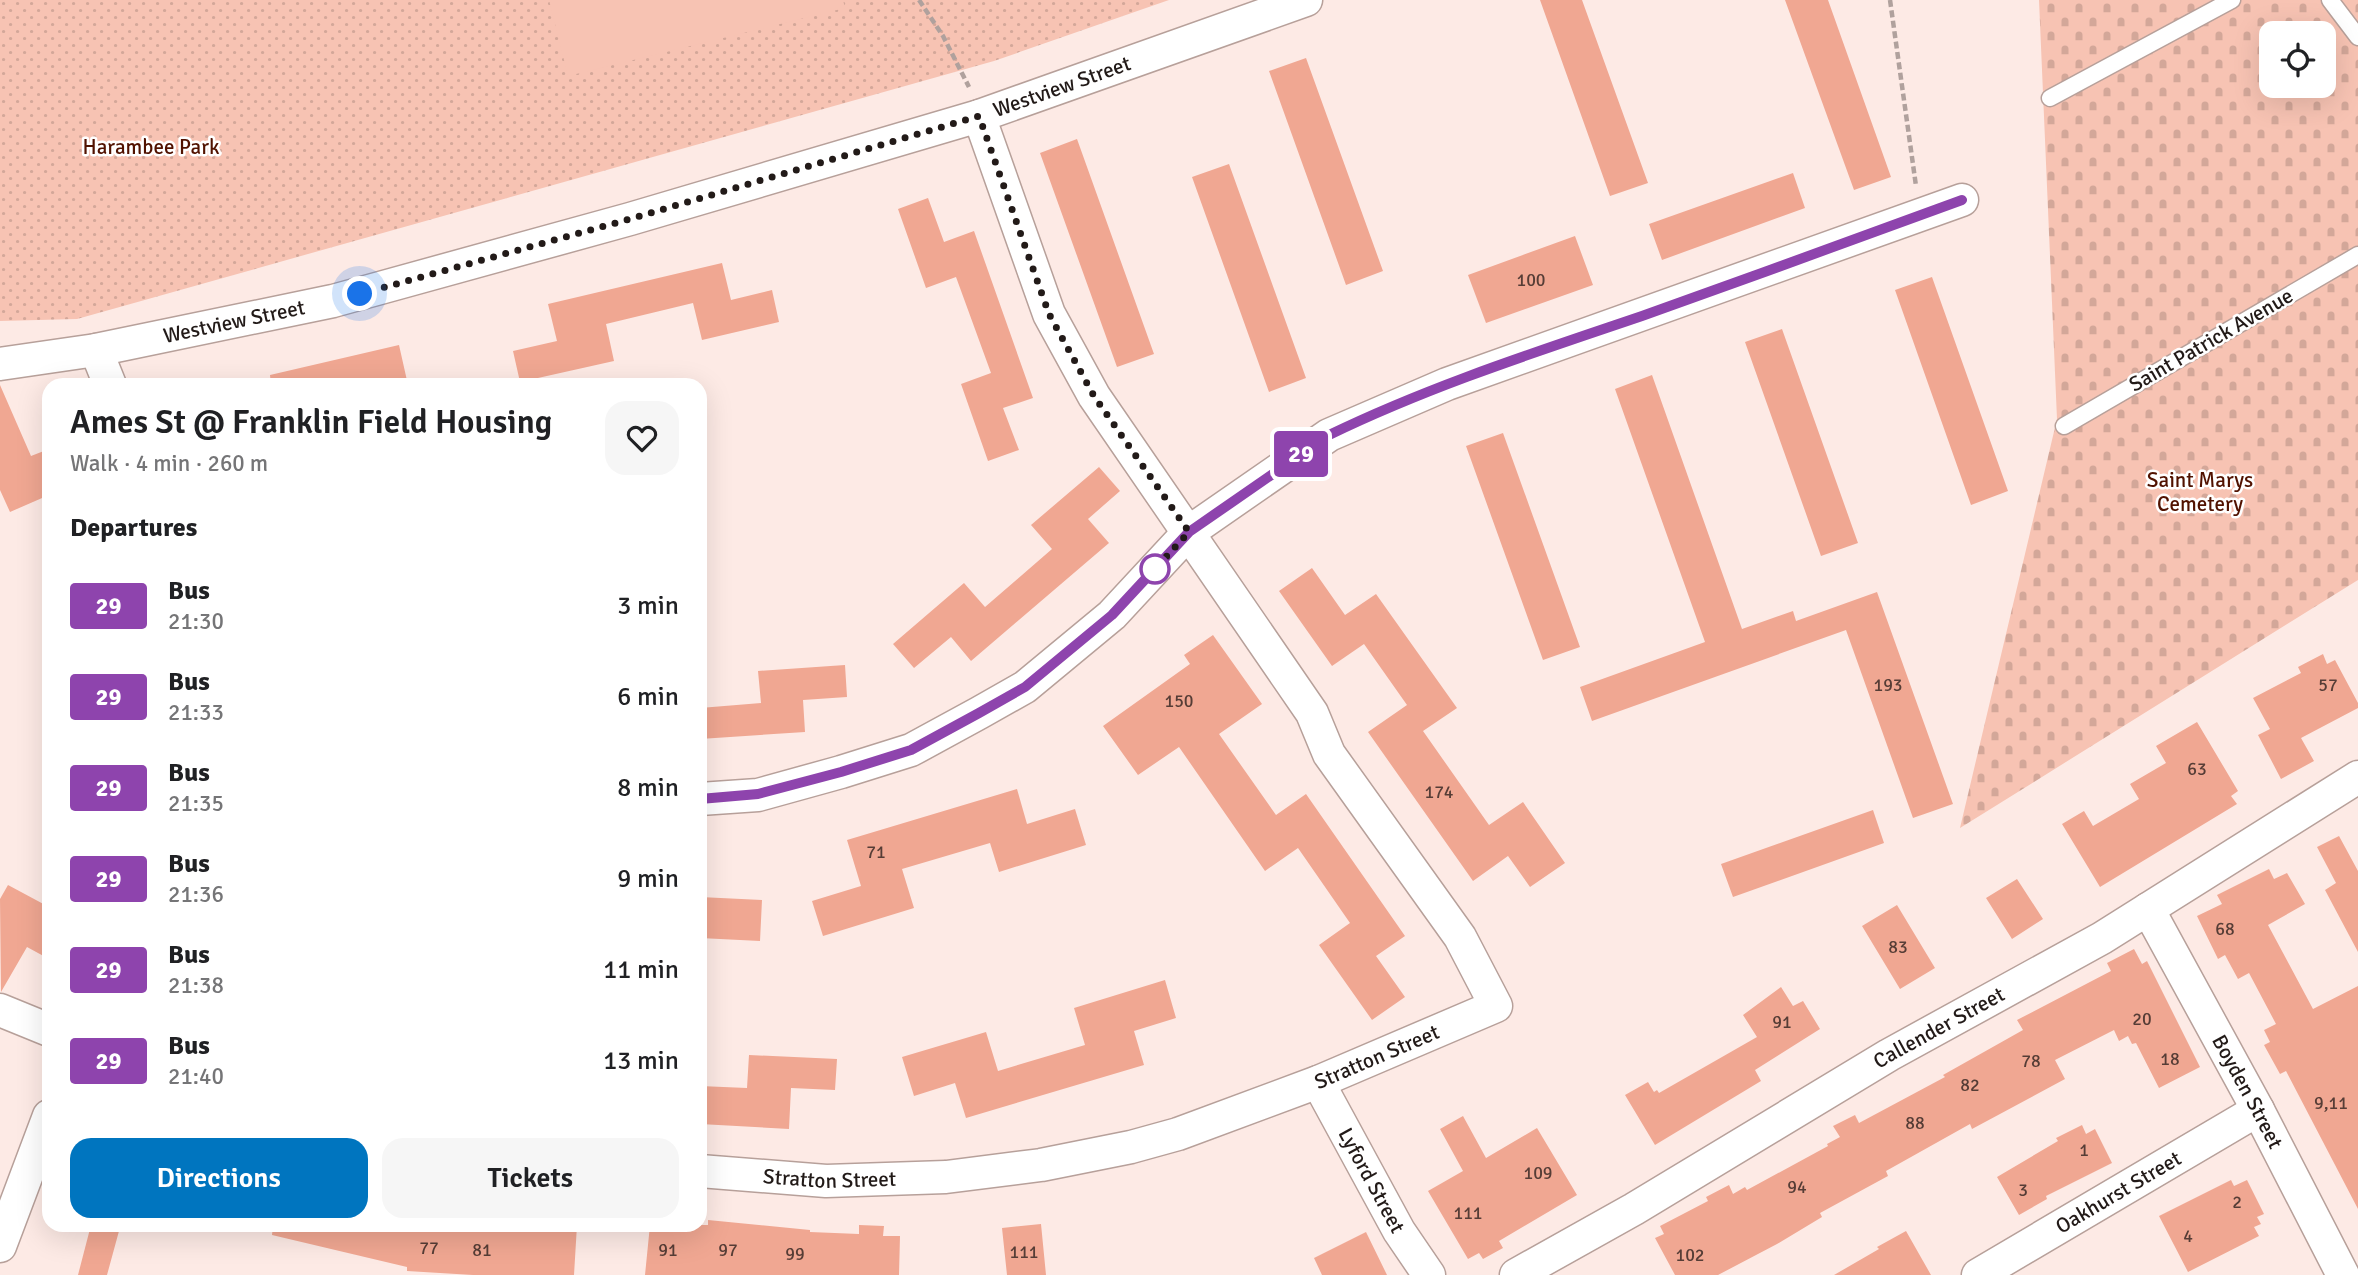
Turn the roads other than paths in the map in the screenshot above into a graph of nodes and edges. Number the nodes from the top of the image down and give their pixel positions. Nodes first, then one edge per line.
1 (1306, 0) edge
2 (2232, 0) edge
3 (2330, 0) edge
4 (2358, 37) edge
5 (2050, 98) dead end
6 (974, 102) junction
7 (1962, 200) dead end
8 (2358, 255) edge
9 (96, 351) junction
10 (0, 364) edge
11 (107, 378) edge
12 (2064, 426) dead end
13 (1189, 532) junction
14 (2358, 776) edge
15 (707, 798) edge
16 (2148, 909) junction
17 (0, 1010) edge
18 (42, 1027) edge
19 (1318, 1082) junction
20 (2258, 1111) junction
21 (42, 1135) edge
22 (707, 1172) edge
23 (0, 1246) edge
24 (1429, 1275) edge
25 (1516, 1275) edge
26 (1978, 1275) edge
27 (2343, 1275) edge

1 - 6 street, Westview Street
2 - 5 lane
3 - 4 lane
6 - 9 street, Westview Street
6 - 13 street
7 - 13 street
8 - 12 lane, Saint Patrick Avenue
9 - 10 street, Westview Street
9 - 11 street
13 - 15 street
13 - 19 street, Stratton Street
14 - 16 street, Callender Street
16 - 20 street, Boyden Street
16 - 25 street, Callender Street
17 - 18 street
19 - 22 street, Stratton Street
19 - 24 street, Lyford Street
20 - 26 street, Oakhurst Street
20 - 27 street, Boyden Street
21 - 23 street

